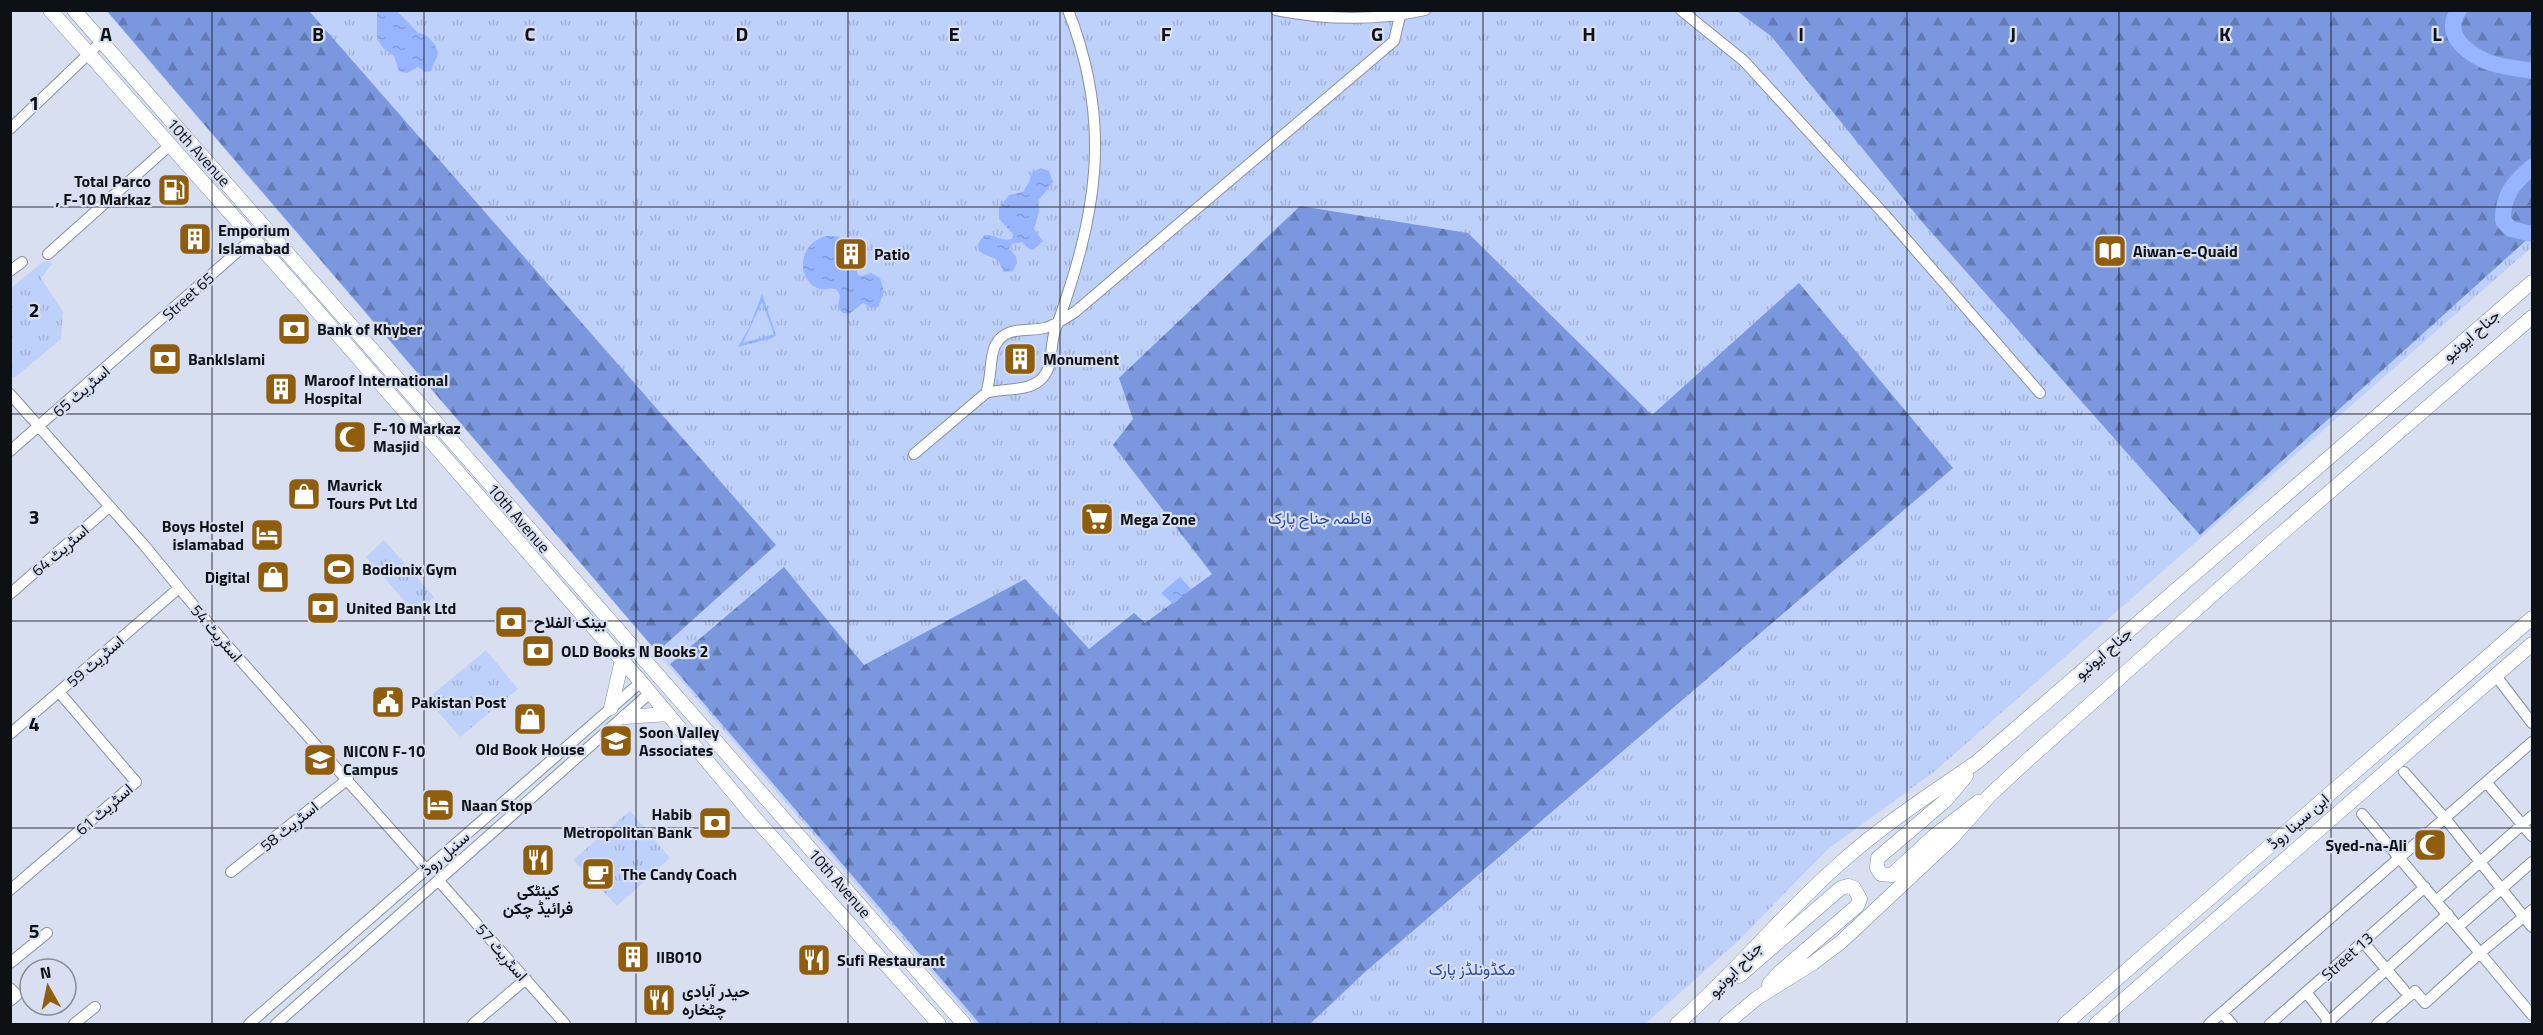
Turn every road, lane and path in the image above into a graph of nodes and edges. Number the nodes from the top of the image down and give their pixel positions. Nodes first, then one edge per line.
1 (50, 10) edge
2 (74, 10) edge
3 (1068, 10) edge
4 (1276, 10) edge
5 (1425, 10) edge
6 (1681, 10) edge
7 (1400, 16) junction
8 (101, 42) junction
9 (87, 54) junction
10 (10, 129) edge
11 (170, 145) junction
12 (252, 239) junction
13 (48, 254) dead end
14 (22, 262) dead end
15 (10, 271) edge
16 (2532, 282) edge
17 (2532, 317) edge
18 (346, 321) junction
19 (1058, 322) junction
20 (151, 330) joint
21 (334, 332) junction
22 (986, 393) junction
23 (2040, 393) dead end
24 (10, 394) edge
25 (39, 427) junction
26 (10, 451) edge
27 (914, 454) dead end
28 (109, 507) junction
29 (534, 535) junction
30 (520, 545) junction
31 (179, 588) junction
32 (10, 594) edge
33 (2532, 618) edge
34 (2532, 644) edge
35 (622, 660) junction
36 (2496, 676) junction
37 (641, 682) junction
38 (59, 692) junction
39 (650, 693) junction
40 (611, 708) junction
41 (668, 714) junction
42 (625, 717) junction
43 (2532, 723) edge
44 (10, 734) edge
45 (2532, 741) edge
46 (1977, 762) junction
47 (2404, 772) dead end
48 (348, 779) junction
49 (2486, 782) junction
50 (1990, 795) junction
51 (2362, 814) dead end
52 (2532, 816) edge
53 (2444, 817) junction
54 (2523, 825) junction
55 (2532, 836) edge
56 (2400, 857) junction
57 (2532, 862) edge
58 (2481, 863) junction
59 (426, 869) junction
60 (231, 872) dead end
61 (439, 881) junction
62 (2425, 887) junction
63 (2502, 889) junction
64 (10, 890) edge
65 (2436, 901) junction
66 (2529, 914) edge
67 (2448, 915) junction
68 (2458, 927) junction
69 (2532, 927) edge
70 (47, 933) dead end
71 (2363, 942) junction
72 (2480, 953) junction
73 (10, 963) edge
74 (2387, 970) junction
75 (526, 980) junction
76 (10, 988) edge
77 (1717, 989) junction
78 (2404, 990) dead end
79 (2306, 992) junction
80 (1757, 998) junction
81 (10, 1001) edge
82 (95, 1007) dead end
83 (2222, 1013) junction
84 (2532, 1015) edge
85 (2329, 1023) edge
86 (74, 1024) edge
87 (249, 1024) edge
88 (276, 1024) edge
89 (473, 1024) edge
90 (565, 1024) edge
91 (939, 1024) edge
92 (964, 1024) edge
93 (1677, 1024) edge
94 (1726, 1024) edge
95 (2065, 1024) edge
96 (2096, 1024) edge
97 (2209, 1024) edge
98 (2232, 1024) edge
99 (2270, 1024) edge
100 (2377, 1024) edge

1 - 9 main road, 10th Avenue
2 - 8 main road, 10th Avenue
3 - 19 street
4 - 7 street
5 - 7 street
6 - 23 street
7 - 19 street
8 - 9 street
8 - 18 main road, 10th Avenue
9 - 10 street
9 - 11 main road, 10th Avenue
11 - 12 main road, 10th Avenue
11 - 13 street
12 - 20 street, Street 65
12 - 21 main road, 10th Avenue
14 - 15 street
16 - 46 main road, جناح ایونیو
17 - 50 main road, جناح ایونیو
18 - 21 main road
18 - 29 main road, 10th Avenue
19 - 22 street
19 - 22 street
20 - 25 street, اسٹریٹ 65
21 - 30 main road, 10th Avenue
22 - 27 street
24 - 25 street, اسٹریٹ 54
25 - 26 street, اسٹریٹ 65
25 - 28 street, اسٹریٹ 54
28 - 31 street, اسٹریٹ 54
28 - 32 street, اسٹریٹ 64
29 - 30 main road
29 - 92 main road, 10th Avenue
30 - 35 main road, 10th Avenue
31 - 38 street, اسٹریٹ 59
31 - 48 street, اسٹریٹ 54
33 - 95 main road, ابن سینا روڈ
34 - 36 main road, ابن سینا روڈ
35 - 37 main road, 10th Avenue
35 - 40 main road
36 - 43 street
36 - 96 main road, ابن سینا روڈ
37 - 39 main road, 10th Avenue
37 - 40 street, سنبل روڈ
38 - 44 street, اسٹریٹ 59
38 - 64 street, اسٹریٹ 61
39 - 41 main road, 10th Avenue
39 - 42 street, سنبل روڈ
40 - 59 street, سنبل روڈ
41 - 42 main road
41 - 91 main road, 10th Avenue
42 - 61 street, سنبل روڈ
45 - 49 street
46 - 50 main road
46 - 77 main road, جناح ایونیو
47 - 53 street
48 - 59 street, اسٹریٹ 54
48 - 60 street, اسٹریٹ 58
49 - 53 street
49 - 54 street
50 - 80 main road, جناح ایونیو
51 - 56 street
52 - 54 street
53 - 56 street
53 - 58 street
54 - 55 street
54 - 58 street
56 - 62 street
56 - 83 street
57 - 63 street
58 - 63 street
58 - 65 street
59 - 87 street, سنبل روڈ
61 - 75 street, اسٹریٹ 57
61 - 88 street, سنبل روڈ
62 - 65 street
62 - 71 street, Street 13
63 - 66 street
63 - 68 street
65 - 67 street
66 - 69 street
66 - 72 street
67 - 68 street
67 - 74 street
68 - 72 street
70 - 73 street
71 - 74 street
71 - 79 street, Street 13
72 - 84 street
72 - 100 street
74 - 78 street
74 - 85 street
75 - 89 street
75 - 90 street, اسٹریٹ 57
76 - 81 street
77 - 80 main road
77 - 93 main road, جناح ایونیو
79 - 85 street
79 - 99 street, Street 13
80 - 94 main road, جناح ایونیو
82 - 86 street
83 - 97 street
83 - 98 street

